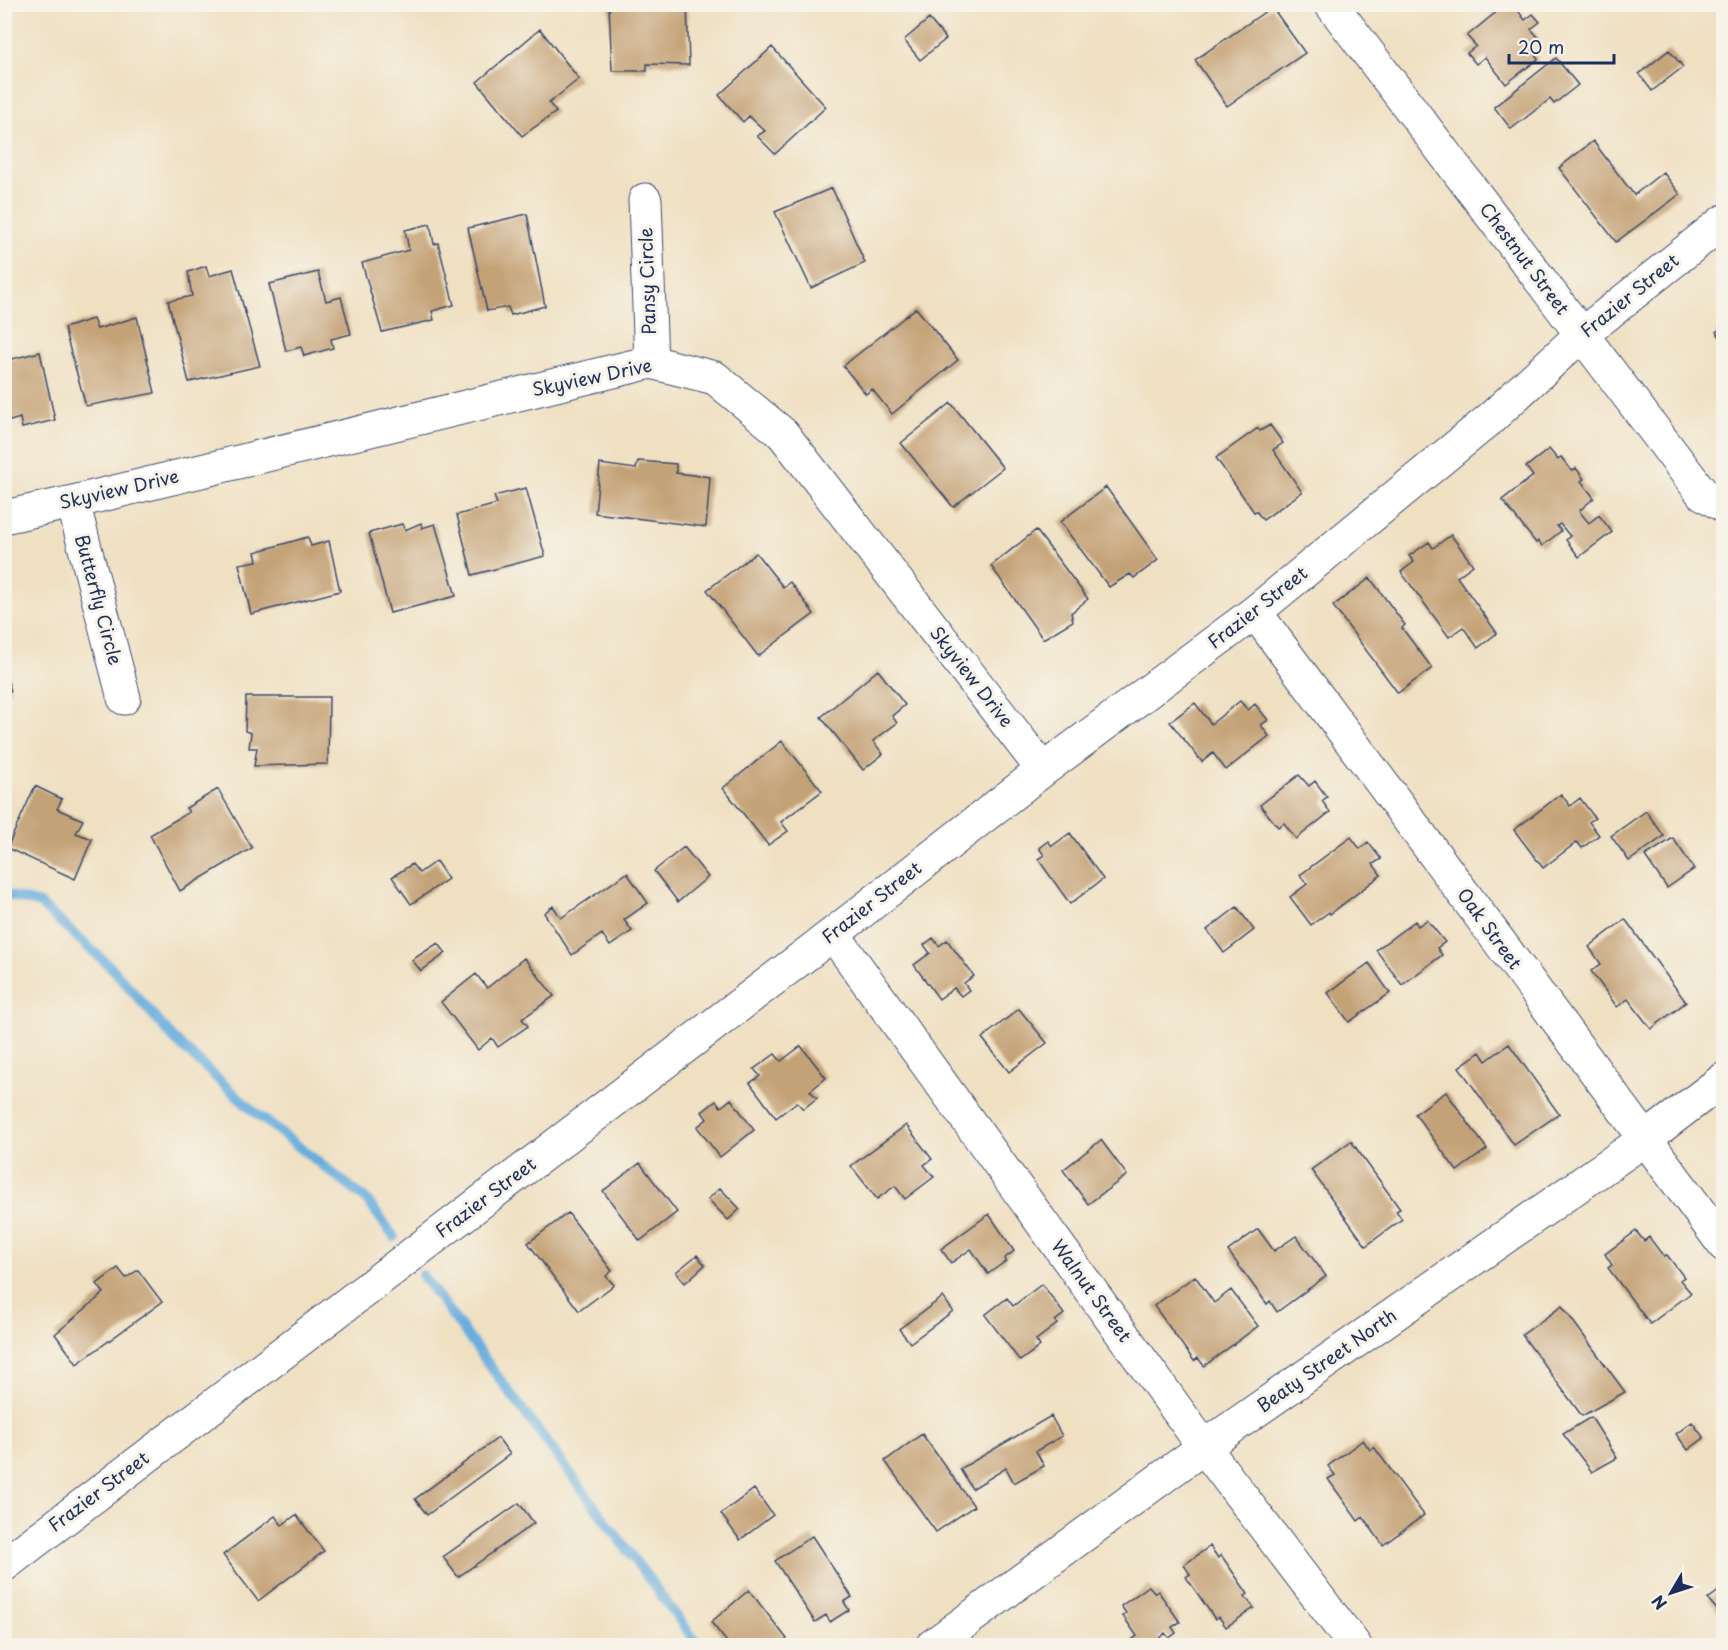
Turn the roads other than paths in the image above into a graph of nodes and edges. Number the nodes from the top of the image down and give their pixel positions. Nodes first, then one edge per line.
1 (1331, 4) edge
2 (645, 200) dead end
3 (1724, 222) edge
4 (1581, 335) junction
5 (651, 362) junction
6 (73, 502) junction
7 (1724, 506) edge
8 (4, 517) edge
9 (1255, 612) junction
10 (124, 698) dead end
11 (1042, 770) junction
12 (832, 933) junction
13 (1724, 1079) edge
14 (1644, 1140) junction
15 (1724, 1245) edge
16 (1204, 1447) junction
17 (4, 1564) edge
18 (932, 1646) edge
19 (1355, 1646) edge

1 - 4 street, Chestnut Street
2 - 5 street, Pansy Circle
3 - 4 street, Frazier Street
4 - 7 street, Chestnut Street
4 - 9 street, Frazier Street
5 - 6 street, Skyview Drive
5 - 11 street, Skyview Drive
6 - 8 street, Skyview Drive
6 - 10 street, Butterfly Circle
9 - 11 street, Frazier Street
9 - 14 street, Oak Street
11 - 12 street, Frazier Street
12 - 16 street, Walnut Street
12 - 17 street, Frazier Street
13 - 14 street, Beaty Street North
14 - 15 street, Oak Street
14 - 16 street, Beaty Street North
16 - 18 street, Beaty Street North
16 - 19 street, Walnut Street

